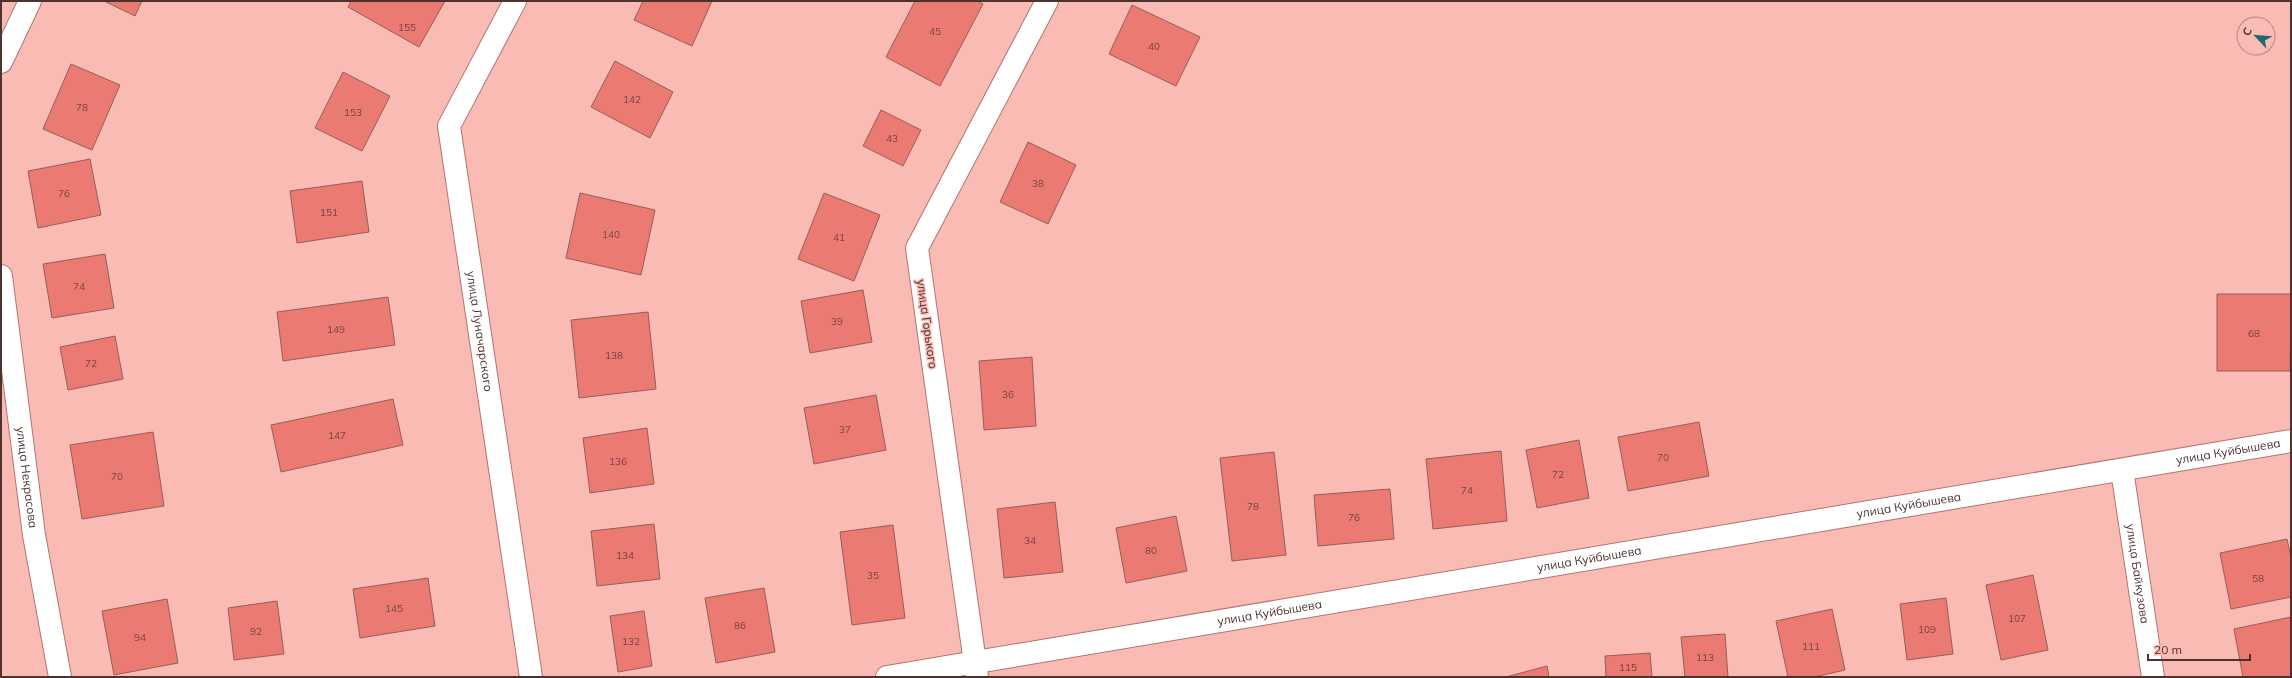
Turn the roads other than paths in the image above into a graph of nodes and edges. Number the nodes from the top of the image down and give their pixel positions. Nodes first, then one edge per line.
1 (30, 1) edge
2 (515, 1) edge
3 (1047, 1) edge
4 (1, 62) edge
5 (1, 276) edge
6 (2291, 441) edge
7 (2122, 470) junction
8 (976, 670) edge
9 (60, 677) edge
10 (531, 677) edge
11 (887, 677) edge
12 (2154, 677) edge

1 - 4 street
2 - 10 street, улица Луначарского
3 - 8 street, улица Горького
5 - 9 street, улица Некрасова
6 - 7 street, улица Куйбышева
7 - 8 street, улица Куйбышева
7 - 12 street, улица Байкузова
8 - 11 street, улица Куйбышева

